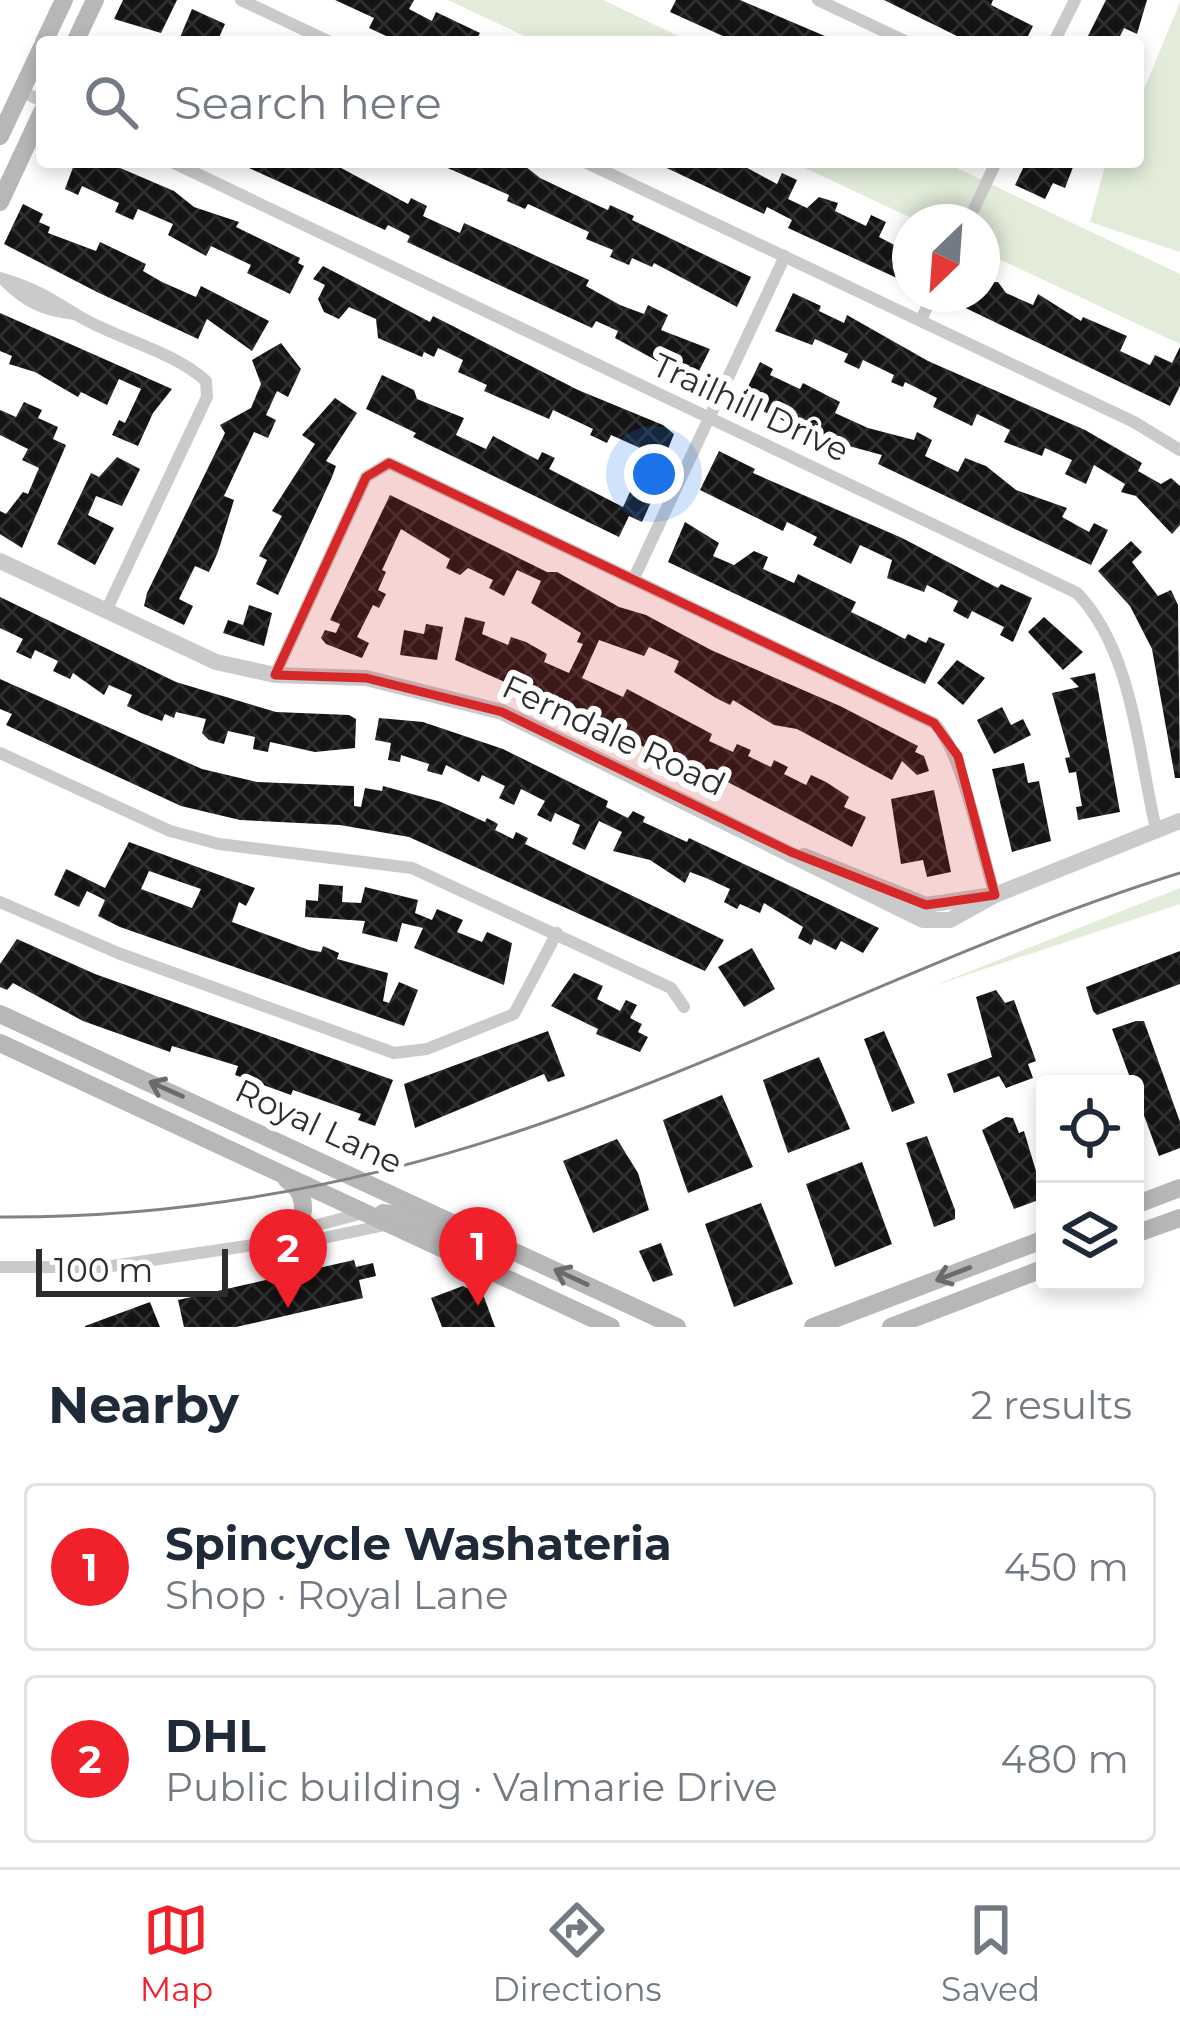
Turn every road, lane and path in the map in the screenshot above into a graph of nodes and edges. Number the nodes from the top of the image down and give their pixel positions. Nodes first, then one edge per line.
1 (64, 0) edge
2 (95, 0) edge
3 (241, 0) edge
4 (818, 0) edge
5 (1075, 0) edge
6 (47, 36) edge
7 (79, 36) edge
8 (317, 36) edge
9 (894, 36) edge
10 (1057, 36) edge
11 (36, 59) edge
12 (21, 91) junction
13 (36, 97) edge
14 (36, 125) edge
15 (0, 136) edge
16 (185, 168) edge
17 (598, 168) edge
18 (993, 168) edge
19 (0, 202) edge
20 (976, 204) edge
21 (785, 256) junction
22 (2, 279) edge
23 (925, 312) edge
24 (921, 320) junction
25 (709, 417) junction
26 (1180, 450) edge
27 (0, 561) edge
28 (634, 578) junction
29 (106, 611) junction
30 (275, 675) junction
31 (0, 754) edge
32 (1180, 821) edge
33 (1156, 829) junction
34 (995, 895) junction
35 (2, 907) edge
36 (557, 934) junction
37 (684, 1007) dead end
38 (0, 1014) edge
39 (0, 1043) edge
40 (257, 1163) junction
41 (1180, 1188) edge
42 (1144, 1202) edge
43 (365, 1213) junction
44 (1180, 1218) edge
45 (391, 1224) junction
46 (1144, 1231) edge
47 (288, 1236) junction
48 (1036, 1242) edge
49 (521, 1253) junction
50 (0, 1267) edge
51 (1036, 1271) edge
52 (611, 1327) edge
53 (677, 1327) edge
54 (813, 1327) edge
55 (892, 1327) edge

1 - 6 main road
2 - 7 main road
3 - 8 street
4 - 9 street
5 - 10 street
11 - 12 main road
12 - 13 street
12 - 15 main road
14 - 19 main road
16 - 25 street, Trailhill Drive
17 - 21 street
18 - 20 street
21 - 24 street
21 - 25 street
22 - 29 street
23 - 24 street
24 - 26 street
25 - 28 street
25 - 33 street, Trailhill Drive
27 - 29 street, Ferndale Road
28 - 30 street
28 - 34 street
29 - 30 street, Ferndale Road
30 - 34 street, Ferndale Road
31 - 36 street
32 - 33 street
33 - 34 street
35 - 36 street
36 - 37 street
49 -> 38 main road, Royal Lane
39 - 40 main road, Royal Lane
40 - 43 main road, Royal Lane
40 - 47 main road
41 - 42 main road
43 - 45 main road, Royal Lane
43 - 47 street
43 - 49 main road
44 - 46 main road
45 - 47 street
45 - 52 main road, Royal Lane
47 - 50 street
48 -> 54 main road
53 -> 49 main road, Royal Lane
51 - 55 main road

